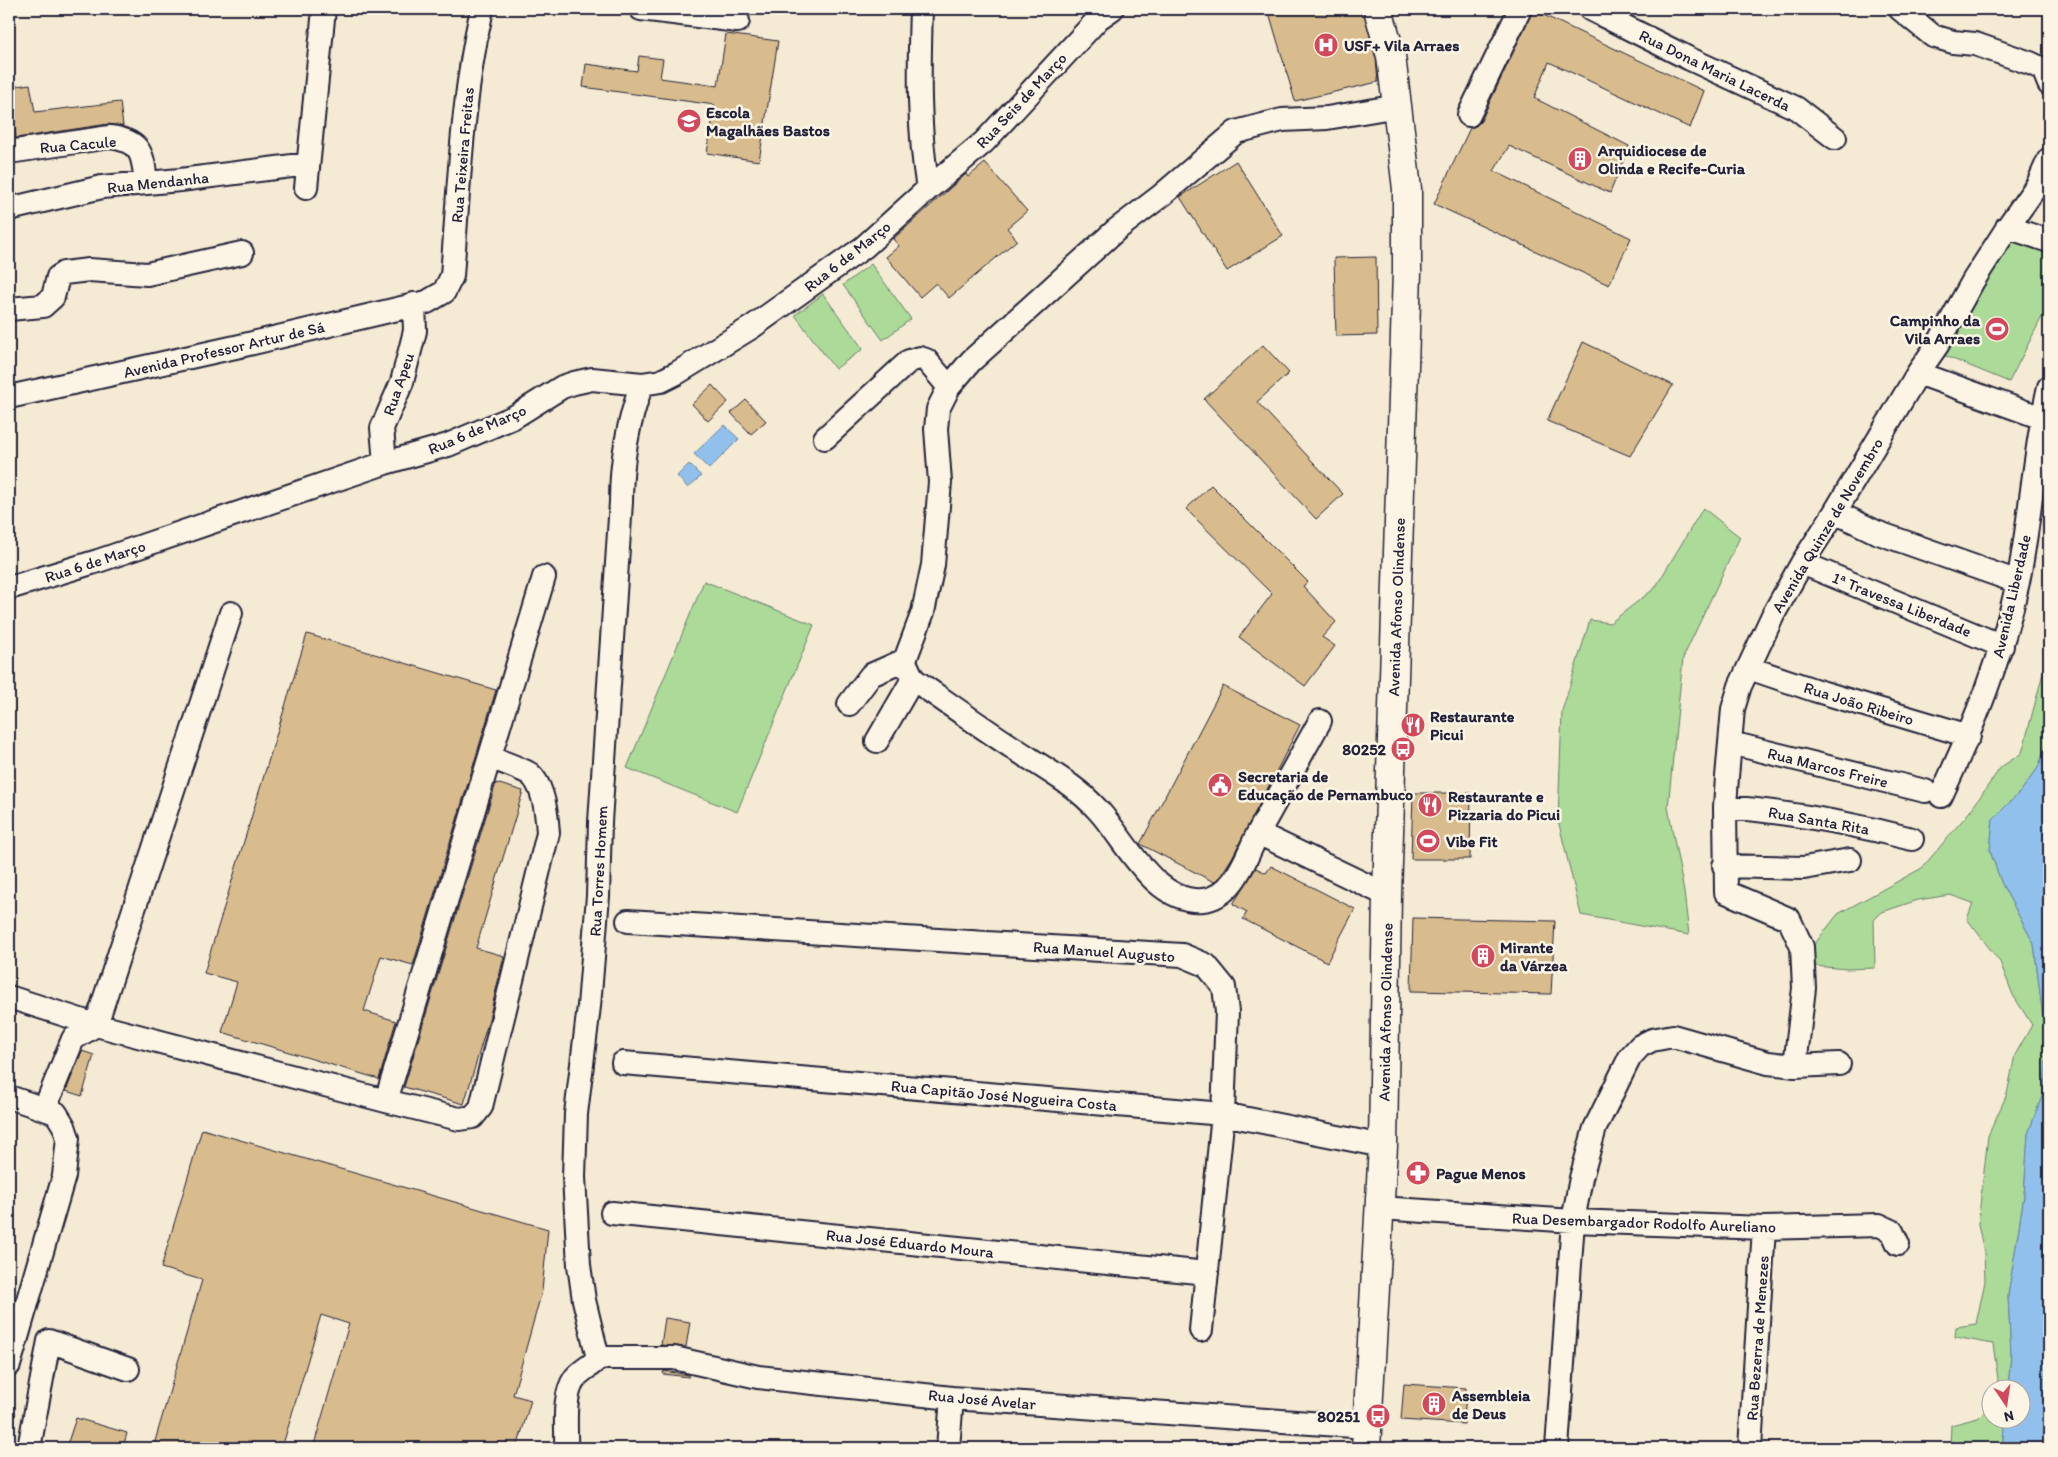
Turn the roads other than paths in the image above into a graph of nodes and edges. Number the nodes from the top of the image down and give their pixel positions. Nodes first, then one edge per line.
1 (324, 9) edge
2 (482, 9) edge
3 (921, 9) edge
4 (1112, 9) edge
5 (1378, 9) edge
6 (1520, 9) edge
7 (1590, 9) edge
8 (1900, 9) edge
9 (654, 10) edge
10 (738, 21) dead end
11 (2049, 84) edge
12 (1398, 106) junction
13 (1469, 114) dead end
14 (1835, 138) dead end
15 (9, 152) edge
16 (2049, 159) edge
17 (308, 164) junction
18 (146, 183) junction
19 (306, 188) dead end
20 (928, 189) junction
21 (9, 209) edge
22 (2007, 227) junction
23 (2049, 241) edge
24 (242, 253) dead end
25 (438, 297) joint
26 (414, 304) junction
27 (9, 309) edge
28 (1918, 372) junction
29 (642, 384) junction
30 (2049, 387) edge
31 (950, 388) junction
32 (9, 397) edge
33 (2042, 418) junction
34 (825, 438) dead end
35 (385, 463) junction
36 (1835, 512) junction
37 (1802, 563) junction
38 (544, 578) dead end
39 (2018, 582) junction
40 (9, 588) edge
41 (231, 612) dead end
42 (2002, 646) junction
43 (1749, 668) junction
44 (909, 670) junction
45 (848, 704) dead end
46 (1320, 721) dead end
47 (1969, 736) junction
48 (878, 741) dead end
49 (1731, 743) junction
50 (490, 757) junction
51 (1933, 794) joint
52 (1724, 808) junction
53 (1258, 833) junction
54 (1912, 839) dead end
55 (1850, 860) dead end
56 (1724, 866) junction
57 (1387, 895) junction
58 (628, 921) dead end
59 (9, 996) edge
60 (96, 1025) junction
61 (623, 1063) dead end
62 (1839, 1064) dead end
63 (1795, 1066) junction
64 (9, 1097) edge
65 (386, 1101) junction
66 (45, 1108) junction
67 (1223, 1114) junction
68 (1383, 1146) junction
69 (1380, 1208) junction
70 (612, 1213) dead end
71 (1573, 1221) junction
72 (1764, 1228) junction
73 (1898, 1244) dead end
74 (1207, 1273) junction
75 (1201, 1330) dead end
76 (598, 1358) junction
77 (9, 1365) edge
78 (128, 1369) dead end
79 (952, 1398) junction
80 (1367, 1438) edge
81 (29, 1448) edge
82 (566, 1448) edge
83 (948, 1448) edge
84 (1557, 1448) edge
85 (1750, 1448) edge

1 - 17 street
2 - 25 street, Rua Teixeira Freitas
3 - 20 street
4 - 20 street, Rua Seis de Março
5 - 12 main road, Avenida Afonso Olindense
6 - 13 street
7 - 14 street, Rua Dona Maria Lacerda
8 - 11 street
9 - 10 street
12 - 31 street
12 - 57 main road, Avenida Afonso Olindense
15 - 18 street, Rua Cacule
16 - 22 street, Avenida Quinze de Novembro
17 - 18 street, Rua Mendanha
17 - 19 street
18 - 21 street, Rua Mendanha
20 - 29 street, Rua 6 de Março
22 - 23 street
22 - 28 street, Avenida Quinze de Novembro
24 - 27 street
25 - 26 street, Avenida Professor Artur de Sá
26 - 32 street, Avenida Professor Artur de Sá
26 - 35 street, Rua Apeu
28 - 33 street
28 - 36 street, Avenida Quinze de Novembro
29 - 35 street, Rua 6 de Março
29 - 76 street, Rua Torres Homem
30 - 33 street, Avenida Liberdade
31 - 34 street
31 - 44 street
33 - 39 street, Avenida Liberdade
35 - 40 street, Rua 6 de Março
36 - 37 street, Avenida Quinze de Novembro
36 - 39 street
37 - 42 street, 1ª Travessa Liberdade
37 - 43 street, Avenida Quinze de Novembro
38 - 50 street
39 - 42 street, Avenida Liberdade
41 - 60 street
42 - 47 street, Avenida Liberdade
43 - 47 street, Rua João Ribeiro
43 - 49 street, Avenida Quinze de Novembro
44 - 45 street
44 - 48 street
44 - 53 street
46 - 53 street
47 - 51 street, Avenida Liberdade
49 - 51 street, Rua Marcos Freire
49 - 52 street, Avenida Quinze de Novembro
50 - 65 street
50 - 65 street
52 - 54 street, Rua Santa Rita
52 - 56 street, Avenida Quinze de Novembro
53 - 57 street
55 - 56 street
56 - 63 street, Avenida Quinze de Novembro
57 - 68 main road, Avenida Afonso Olindense
58 - 67 street, Rua Manuel Augusto
59 - 60 street
60 - 65 street
60 - 66 street
61 - 67 street, Rua Capitão José Nogueira Costa
62 - 63 street
63 - 71 street
64 - 66 street
66 - 77 street
67 - 68 street, Rua Capitão José Nogueira Costa
67 - 74 street, Rua Manuel Augusto
68 - 69 main road, Avenida Afonso Olindense
69 - 71 street, Rua Desembargador Rodolfo Aureliano
69 - 80 main road, Avenida Afonso Olindense
70 - 74 street, Rua José Eduardo Moura
71 - 72 street, Rua Desembargador Rodolfo Aureliano
71 - 84 street
72 - 73 street, Rua Desembargador Rodolfo Aureliano
72 - 85 street, Rua Bezerra de Menezes
74 - 75 street, Rua Manuel Augusto
76 - 79 street, Rua José Avelar
76 - 82 street
78 - 81 street
79 - 80 street, Rua José Avelar
79 - 83 street

